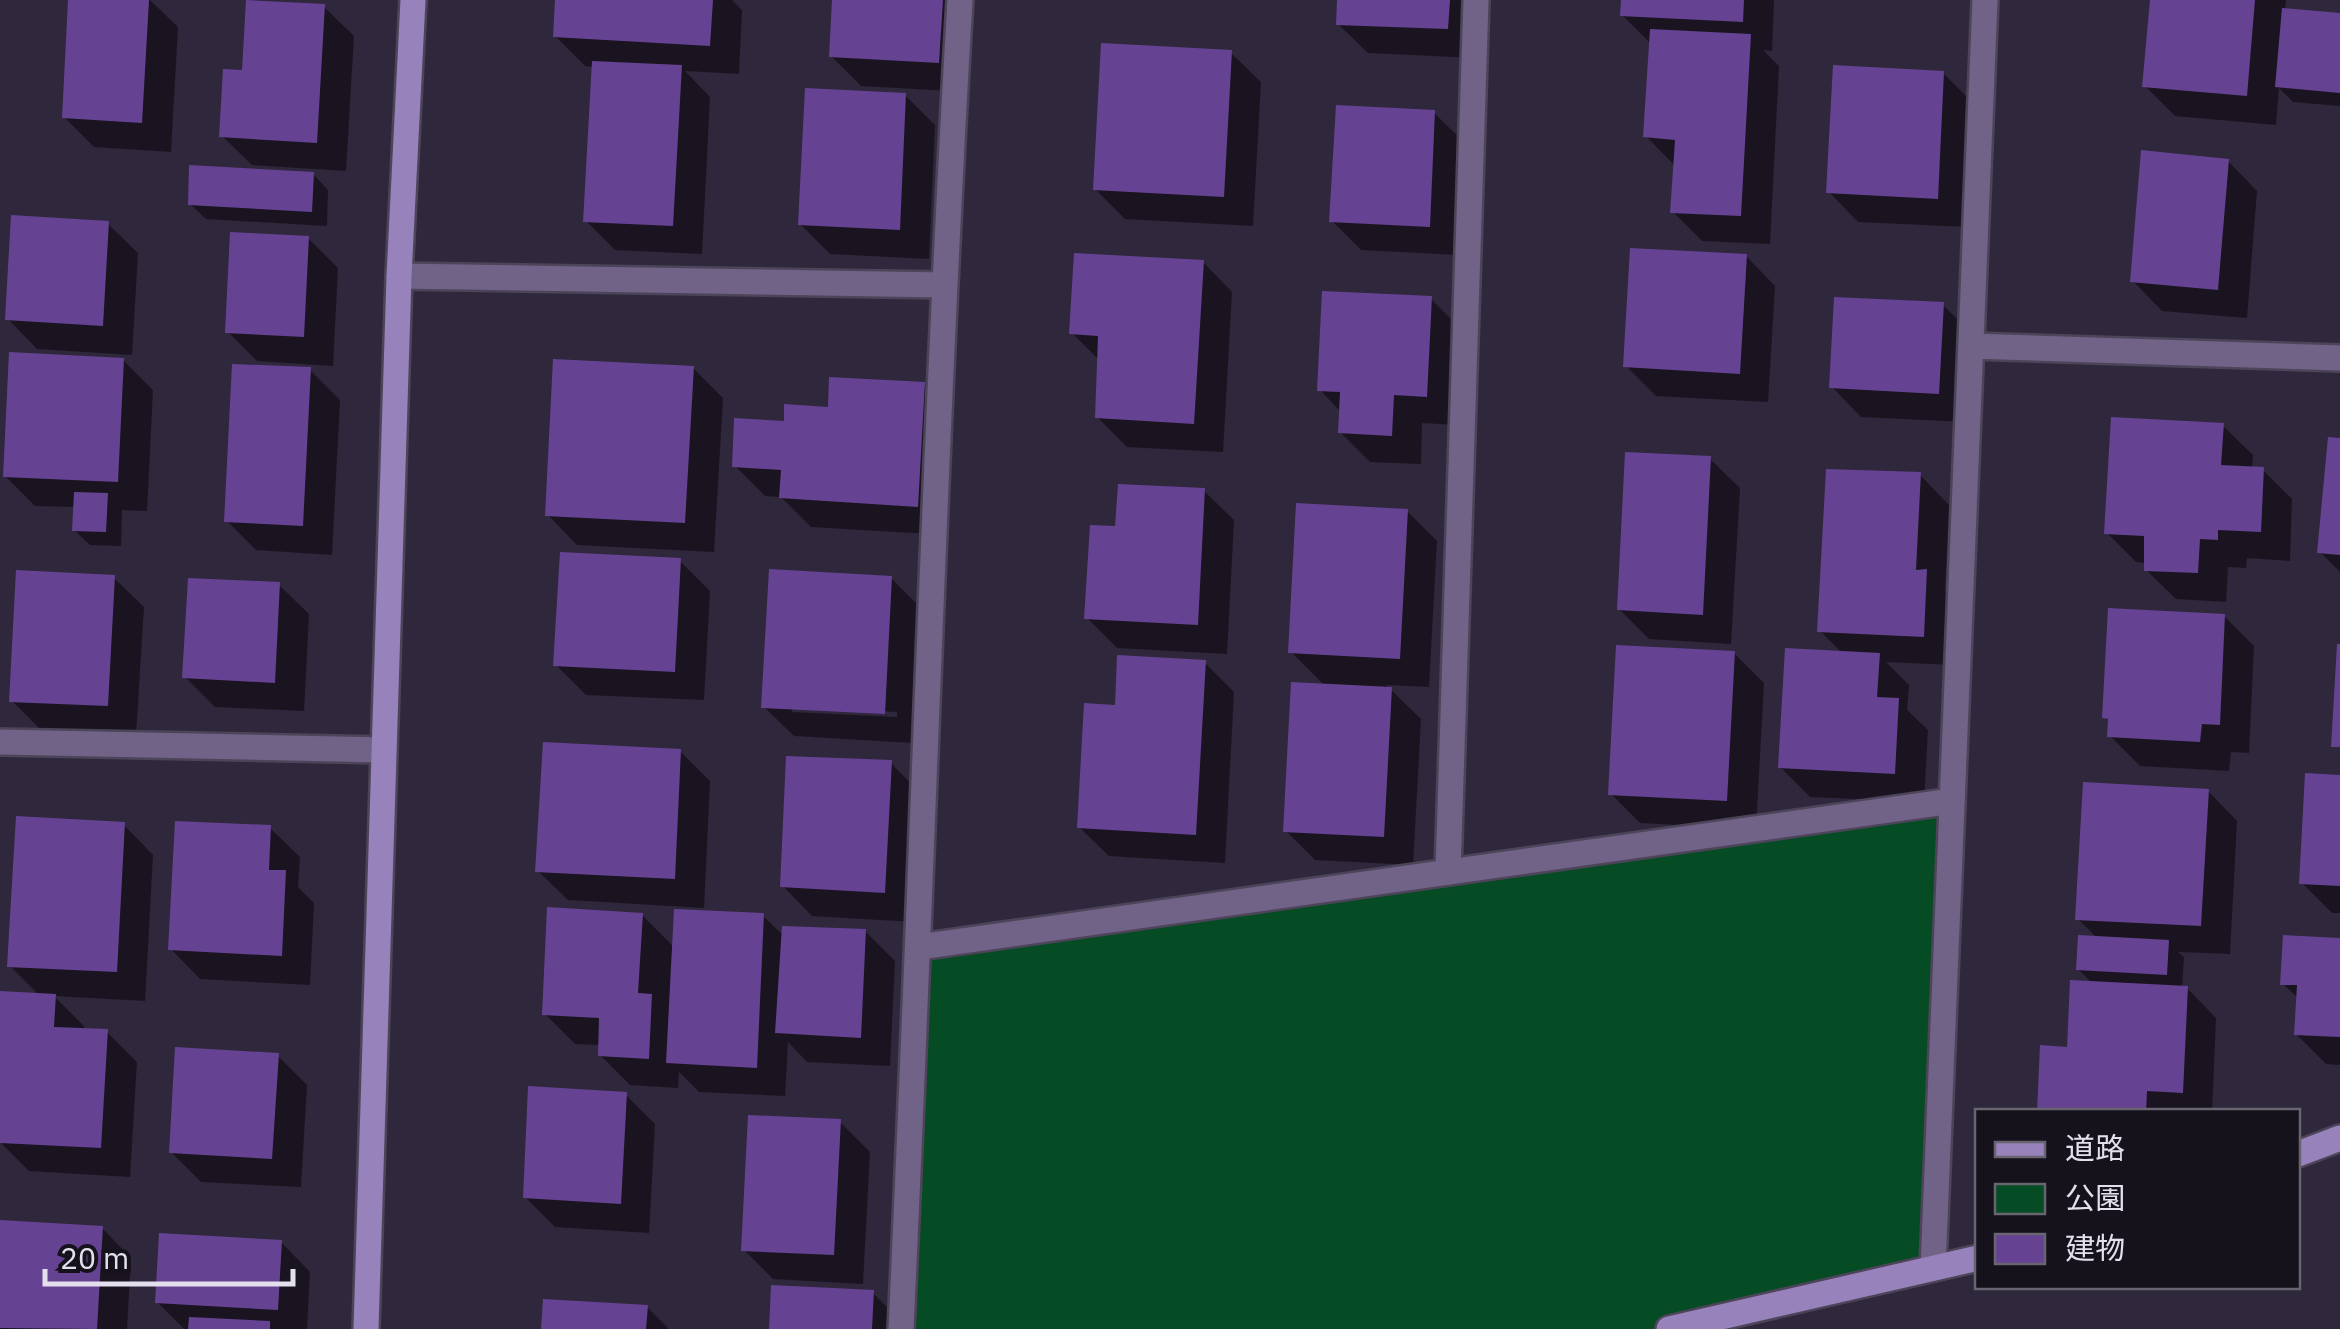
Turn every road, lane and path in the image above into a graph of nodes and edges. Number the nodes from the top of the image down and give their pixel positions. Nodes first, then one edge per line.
1 (413, 0) edge
2 (960, 0) edge
3 (1476, 0) edge
4 (1986, 0) edge
5 (399, 276) junction
6 (944, 285) junction
7 (1971, 346) junction
8 (2340, 358) edge
9 (0, 742) edge
10 (384, 750) junction
11 (1952, 801) junction
12 (1448, 872) junction
13 (919, 948) junction
14 (2340, 1138) edge
15 (2300, 1153) edge
16 (1975, 1259) edge
17 (1933, 1268) junction
18 (366, 1329) edge
19 (901, 1329) edge
20 (1669, 1329) edge

1 - 5 street
2 - 6 street
3 - 12 street
4 - 7 street
5 - 6 street
5 - 10 street
6 - 13 street
7 - 8 street
7 - 11 street
9 - 10 street
10 - 18 street
11 - 12 street
11 - 17 street
12 - 13 street
13 - 19 street
14 - 15 street
16 - 17 street
17 - 20 street

